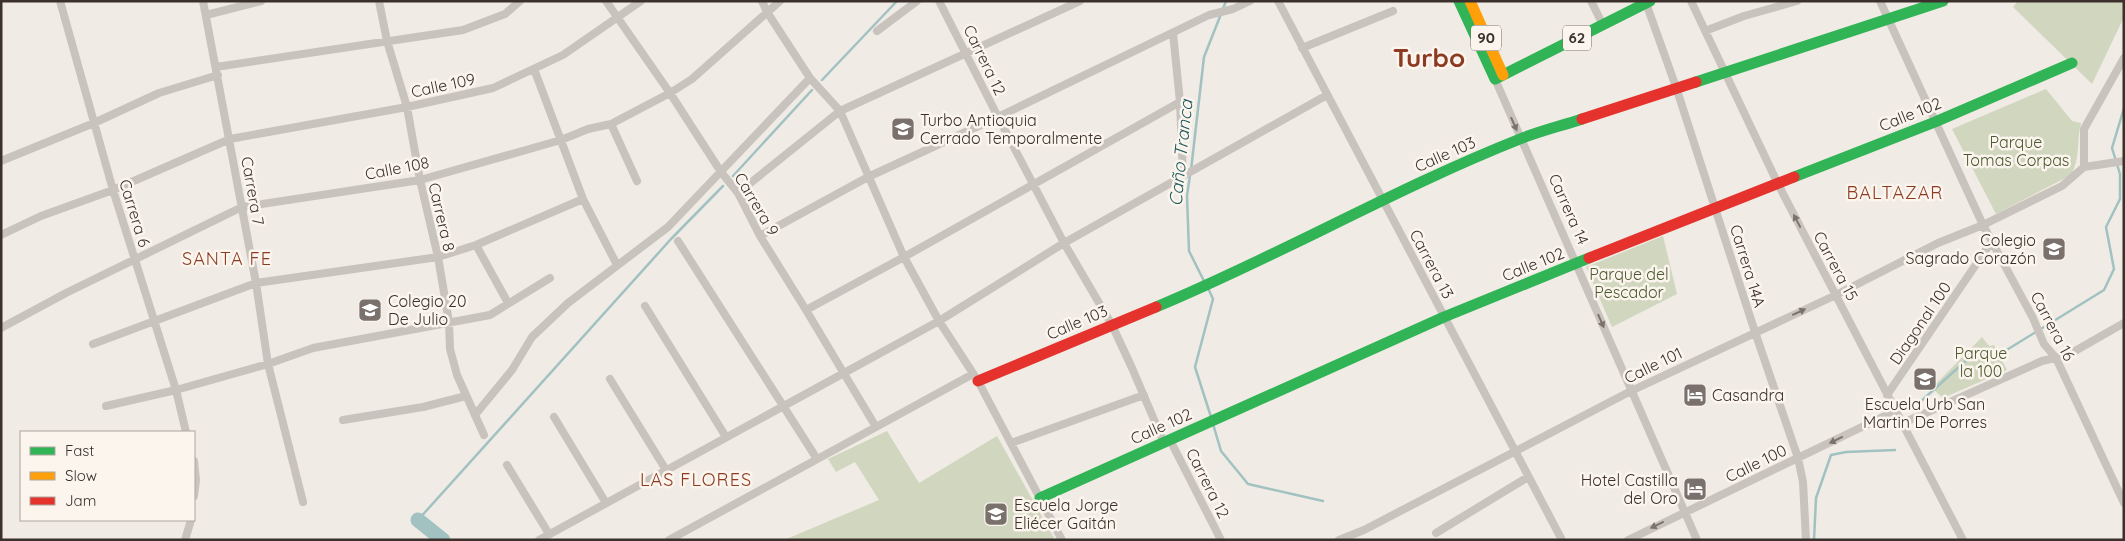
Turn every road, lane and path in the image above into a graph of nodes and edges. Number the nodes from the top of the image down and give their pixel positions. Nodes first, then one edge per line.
1 (60, 1) edge
2 (203, 1) edge
3 (261, 1) edge
4 (379, 1) edge
5 (520, 1) edge
6 (606, 1) edge
7 (641, 1) edge
8 (762, 1) edge
9 (780, 1) edge
10 (917, 1) edge
11 (940, 1) edge
12 (1080, 1) edge
13 (1250, 1) edge
14 (1278, 1) edge
15 (1459, 1) edge
16 (1470, 1) edge
17 (1591, 1) edge
18 (1691, 1) edge
19 (1796, 1) edge
20 (1880, 1) edge
21 (1942, 1) edge
22 (1648, 2) edge
23 (1393, 11) dead end
24 (767, 12) junction
25 (206, 15) junction
26 (618, 17) junction
27 (1888, 18) junction
28 (1603, 25) junction
29 (1705, 30) junction
30 (877, 31) dead end
31 (1172, 33) junction
32 (387, 41) junction
33 (1302, 48) junction
34 (966, 53) junction
35 (2124, 58) edge
36 (2072, 63) dead end
37 (534, 69) junction
38 (217, 71) junction
39 (1725, 74) junction
40 (1499, 77) junction
41 (810, 78) junction
42 (1676, 87) junction
43 (670, 93) junction
44 (1327, 95) junction
45 (1180, 102) junction
46 (407, 107) junction
47 (840, 111) junction
48 (998, 117) junction
49 (1935, 122) junction
50 (94, 123) junction
51 (611, 124) junction
52 (230, 139) junction
53 (1521, 139) junction
54 (561, 140) junction
55 (1, 161) edge
56 (2124, 161) edge
57 (2084, 167) junction
58 (721, 172) junction
59 (1184, 175) junction
60 (868, 177) junction
61 (420, 180) junction
62 (637, 181) dead end
63 (1034, 184) junction
64 (1778, 184) junction
65 (113, 190) junction
66 (738, 193) junction
67 (583, 199) junction
68 (1382, 200) junction
69 (242, 207) junction
70 (1716, 207) junction
71 (1983, 225) junction
72 (1, 235) edge
73 (760, 236) junction
74 (678, 241) dead end
75 (1992, 241) junction
76 (1064, 243) junction
77 (476, 245) junction
78 (438, 257) junction
79 (904, 257) junction
80 (134, 260) junction
81 (1576, 264) junction
82 (617, 265) junction
83 (550, 278) dead end
84 (256, 283) junction
85 (1836, 295) junction
86 (508, 303) junction
87 (645, 306) dead end
88 (806, 310) junction
89 (1444, 318) junction
90 (154, 320) junction
91 (939, 321) junction
92 (449, 322) junction
93 (2124, 323) edge
94 (1112, 325) junction
95 (1, 328) edge
96 (1755, 332) junction
97 (93, 344) dead end
98 (2056, 358) junction
99 (268, 364) junction
100 (844, 373) junction
101 (975, 378) junction
102 (610, 380) dead end
103 (176, 390) junction
104 (1631, 391) junction
105 (1144, 395) junction
106 (466, 396) junction
107 (1887, 396) junction
108 (106, 406) dead end
109 (784, 406) junction
110 (1895, 411) junction
111 (475, 415) junction
112 (554, 417) dead end
113 (342, 420) dead end
114 (1901, 424) junction
115 (876, 427) junction
116 (186, 431) edge
117 (484, 435) dead end
118 (726, 438) junction
119 (1167, 441) junction
120 (1011, 443) junction
121 (1514, 450) junction
122 (1798, 458) junction
123 (816, 459) junction
124 (506, 465) dead end
125 (195, 470) edge
126 (666, 470) junction
127 (1528, 477) junction
128 (195, 488) edge
129 (1040, 498) junction
130 (303, 502) dead end
131 (606, 503) junction
132 (2124, 503) edge
133 (1685, 512) junction
134 (191, 521) edge
135 (1436, 533) dead end
136 (549, 534) junction
137 (185, 540) edge
138 (539, 540) edge
139 (669, 540) edge
140 (1062, 540) edge
141 (1221, 540) edge
142 (1339, 540) edge
143 (1562, 540) edge
144 (1628, 540) edge
145 (1697, 540) edge
146 (1806, 540) edge
147 (1963, 540) edge

1 - 50 street, Carrera 6
2 - 25 street, Carrera 7
3 - 25 street
4 - 32 street, Carrera 8
5 - 32 street
6 - 26 street, Carrera 9
7 - 26 street, Calle 109
8 - 24 street
9 - 24 street, Calle 108
10 - 30 street
11 - 34 street, Carrera 12
12 - 34 street
13 - 31 street
14 - 33 street, Carrera 13
15 - 40 street, Carrera 14 / 90
16 - 40 street, Carrera 14 / 90
17 - 28 street
18 - 29 street, Carrera 15
19 - 29 street
20 - 27 street, Carrera 16
21 - 27 street, Calle 103
22 - 28 street, 62
22 - 42 street, Carrera 14A
23 - 33 street
24 - 41 street
24 - 43 street, Calle 108
25 - 38 street, Carrera 7
26 - 37 street, Calle 109
26 - 43 street, Carrera 9
27 - 39 street, Calle 103
27 - 49 street, Carrera 16
28 - 40 street, 62
29 - 39 street, Carrera 15
31 - 45 street
31 - 48 street
32 - 38 street
32 - 46 street, Carrera 8
33 - 44 street, Carrera 13
34 - 47 street
34 - 48 street, Carrera 12
35 - 57 street
36 - 49 street, Calle 102
37 - 46 street, Calle 109
37 - 54 street
38 - 50 street
38 - 52 street, Carrera 7
39 - 42 street, Calle 103
39 - 64 street, Carrera 15
40 -> 53 street, Carrera 14
41 - 47 street
41 - 58 street
42 - 53 street, Calle 103
42 - 70 street, Carrera 14A
43 - 51 street, Calle 108
43 - 58 street, Carrera 9
44 - 59 street
44 - 68 street, Carrera 13
45 - 59 street
45 - 63 street
46 - 52 street, Calle 109
46 - 61 street, Carrera 8
47 - 60 street
47 - 66 street
48 - 60 street
48 - 63 street, Carrera 12
49 - 64 street, Calle 102
49 - 71 street, Carrera 16
50 - 55 street
50 - 65 street, Carrera 6
51 - 54 street, Calle 108
51 - 62 street
52 - 65 street, Calle 109
52 - 69 street, Carrera 7
53 - 68 street, Calle 103
53 - 81 street, Carrera 14
54 - 61 street, Calle 108
54 - 67 street
56 - 57 street
57 - 71 street, Calle 101
58 - 66 street, Carrera 9
58 - 82 street
59 - 76 street
60 - 73 street
60 - 79 street
61 - 69 street, Calle 108
61 - 78 street, Carrera 8
63 - 76 street, Carrera 12
63 - 79 street
64 - 70 street, Calle 102
85 -> 64 street, Carrera 15
65 - 72 street, Calle 109
65 - 80 street, Carrera 6
66 - 73 street, Carrera 9
67 - 77 street
67 - 82 street
68 - 89 street, Carrera 13
68 - 94 street, Calle 103
69 - 80 street, Calle 108
69 - 84 street, Carrera 7
70 - 81 street, Calle 102
70 - 96 street, Carrera 14A
71 - 75 street, Carrera 16
71 - 85 street, Calle 101
73 - 88 street, Carrera 9
74 - 109 street
75 - 98 street, Carrera 16
75 - 107 street, Diagonal 100
76 - 91 street
76 - 94 street, Carrera 12
77 - 78 street
77 - 86 street
78 - 84 street
78 - 92 street, Carrera 8
79 - 88 street
79 - 91 street
80 - 90 street, Carrera 6
80 - 95 street, Calle 108
81 - 89 street, Calle 102
81 -> 104 street, Carrera 14
82 - 111 street
83 - 86 street
84 - 90 street
84 - 99 street, Carrera 7
96 -> 85 street, Calle 101
85 - 107 street, Carrera 15
86 - 92 street
87 - 118 street
88 - 100 street, Carrera 9
89 - 119 street, Calle 102
89 - 121 street, Carrera 13
90 - 97 street
90 - 103 street, Carrera 6
91 - 100 street
91 - 101 street
92 - 99 street
92 - 106 street, Carrera 8
93 - 98 street
94 - 101 street, Calle 103
94 - 105 street, Carrera 12
96 - 104 street, Calle 101
96 - 122 street, Carrera 14A
98 - 114 street
98 - 132 street, Carrera 16
99 - 103 street
99 - 130 street, Carrera 7
100 - 109 street
100 - 115 street, Carrera 9
101 - 115 street, Calle 103
101 - 120 street
102 - 126 street
103 - 108 street
103 - 116 street, Carrera 6
104 - 121 street, Calle 101
104 - 133 street, Carrera 14
105 - 119 street, Carrera 12
105 - 120 street
106 - 111 street, Carrera 8
106 - 113 street
107 - 110 street, Carrera 15
109 - 118 street
109 - 123 street
110 - 114 street, Carrera 15
110 -> 122 street, Calle 100
111 - 117 street, Carrera 8
112 - 131 street
114 - 147 street, Carrera 15
115 - 123 street, Calle 103
118 - 126 street
119 - 129 street, Calle 102
119 - 141 street, Carrera 12
120 - 129 street
121 - 127 street, Carrera 13
121 - 142 street, Calle 101
122 - 133 street, Calle 100
122 - 146 street, Carrera 14A
123 - 139 street, Calle 103
124 - 136 street
125 - 128 street
126 - 131 street
127 - 135 street
127 - 143 street, Carrera 13
129 - 140 street
131 - 136 street
133 -> 144 street, Calle 100
133 - 145 street, Carrera 14
134 - 137 street
136 - 138 street

